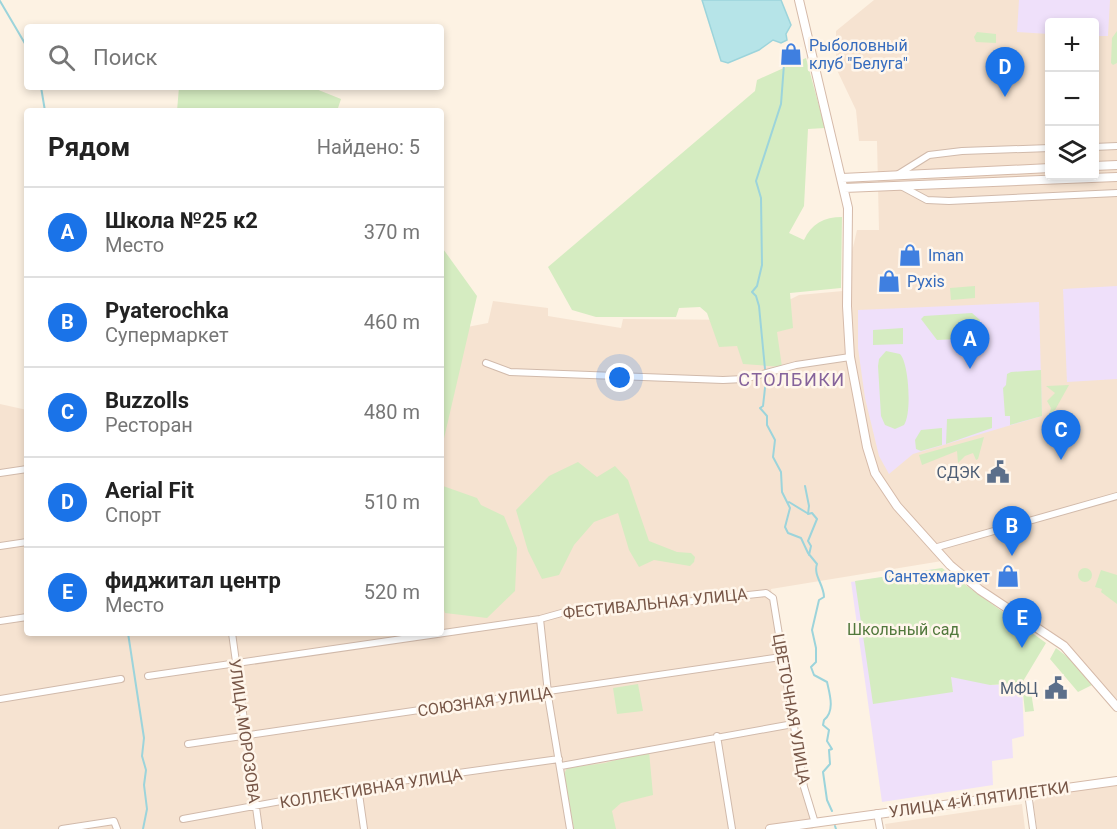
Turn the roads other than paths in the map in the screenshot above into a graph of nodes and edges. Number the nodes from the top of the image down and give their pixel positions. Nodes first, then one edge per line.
1 (799, 0) edge
2 (1117, 146) edge
3 (1099, 147) edge
4 (1045, 148) edge
5 (1117, 165) edge
6 (1099, 166) edge
7 (1045, 168) edge
8 (896, 176) junction
9 (1117, 177) edge
10 (843, 183) junction
11 (900, 185) junction
12 (1117, 193) edge
13 (850, 357) junction
14 (486, 363) dead end
15 (24, 469) edge
16 (0, 473) edge
17 (1117, 496) edge
18 (24, 542) edge
19 (0, 546) edge
20 (934, 548) junction
21 (770, 594) joint
22 (24, 617) edge
23 (540, 619) junction
24 (0, 621) edge
25 (444, 633) edge
26 (232, 636) edge
27 (425, 636) edge
28 (782, 657) junction
29 (236, 664) junction
30 (148, 676) dead end
31 (121, 679) dead end
32 (548, 692) junction
33 (0, 699) edge
34 (1117, 707) edge
35 (793, 724) junction
36 (246, 736) junction
37 (717, 736) junction
38 (188, 744) dead end
39 (560, 762) junction
40 (1117, 781) edge
41 (358, 787) junction
42 (1028, 793) junction
43 (256, 807) junction
44 (877, 813) junction
45 (183, 819) dead end
46 (815, 823) junction
47 (62, 829) edge
48 (117, 829) edge
49 (259, 829) edge
50 (364, 829) edge
51 (570, 829) edge
52 (732, 829) edge
53 (770, 829) edge
54 (880, 829) edge
55 (1033, 829) edge

1 - 10 main road
2 - 3 street
4 - 8 street
5 - 6 main road
7 - 8 main road
8 - 10 main road
9 - 11 main road
10 - 11 main road
10 - 13 main road
11 - 12 street
13 - 14 street
13 - 20 main road
15 - 16 street
17 - 20 street
18 - 19 street
20 - 34 main road
21 - 23 street, ФЕСТИВАЛЬНАЯ УЛИЦА
21 - 28 street, ЦВЕТОЧНАЯ УЛИЦА
22 - 24 street
23 - 25 street, ФЕСТИВАЛЬНАЯ УЛИЦА
23 - 32 street
26 - 29 street, УЛИЦА МОРОЗОВА
27 - 29 street, ФЕСТИВАЛЬНАЯ УЛИЦА
28 - 32 street, СОЮЗНАЯ УЛИЦА
28 - 35 street, ЦВЕТОЧНАЯ УЛИЦА
29 - 30 street, ФЕСТИВАЛЬНАЯ УЛИЦА
29 - 36 street, УЛИЦА МОРОЗОВА
31 - 33 street
32 - 36 street, СОЮЗНАЯ УЛИЦА
32 - 39 street
35 - 37 street, КОЛЛЕКТИВНАЯ УЛИЦА
35 - 46 street, ЦВЕТОЧНАЯ УЛИЦА
36 - 38 street, СОЮЗНАЯ УЛИЦА
36 - 43 street, УЛИЦА МОРОЗОВА
37 - 39 street, КОЛЛЕКТИВНАЯ УЛИЦА
37 - 52 street
39 - 41 street, КОЛЛЕКТИВНАЯ УЛИЦА
39 - 51 street
40 - 42 main road, УЛИЦА 4-Й ПЯТИЛЕТКИ
41 - 43 street, КОЛЛЕКТИВНАЯ УЛИЦА
41 - 50 street
42 - 44 main road, УЛИЦА 4-Й ПЯТИЛЕТКИ
42 - 55 street
43 - 45 street, КОЛЛЕКТИВНАЯ УЛИЦА
43 - 49 street, УЛИЦА МОРОЗОВА
44 - 46 main road, УЛИЦА 4-Й ПЯТИЛЕТКИ
44 - 54 street
46 - 53 main road, УЛИЦА 4-Й ПЯТИЛЕТКИ
47 - 48 street

